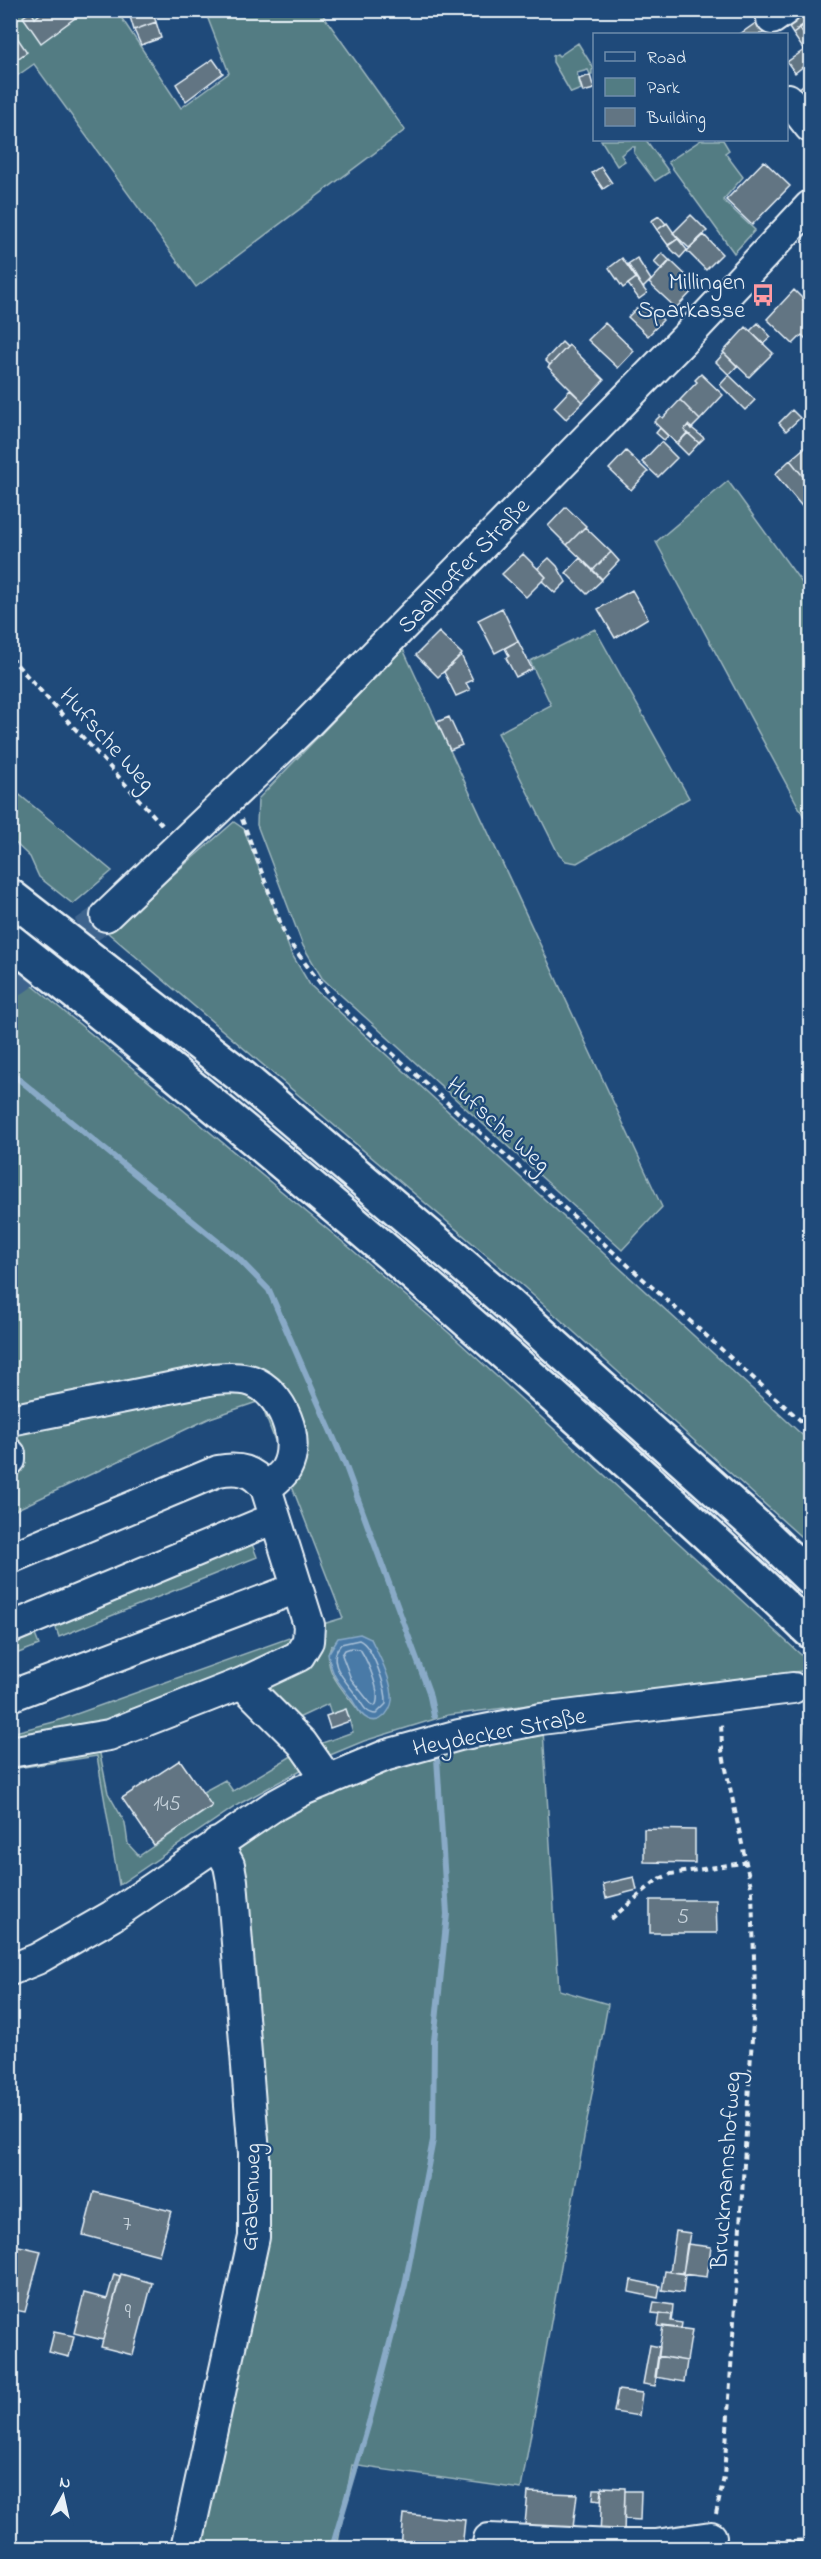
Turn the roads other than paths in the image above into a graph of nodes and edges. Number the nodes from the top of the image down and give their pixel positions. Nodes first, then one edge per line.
1 (788, 99) edge
2 (810, 127) edge
3 (810, 206) edge
4 (10, 896) edge
5 (106, 916) tunnel mouth
6 (10, 941) edge
7 (10, 1420) edge
8 (10, 1454) edge
9 (10, 1460) edge
10 (266, 1488) junction
11 (275, 1518) junction
12 (10, 1558) edge
13 (810, 1578) edge
14 (297, 1588) junction
15 (10, 1628) edge
16 (810, 1631) edge
17 (242, 1683) junction
18 (793, 1688) dead end
19 (10, 1696) edge
20 (10, 1752) edge
21 (328, 1780) junction
22 (217, 1843) junction
23 (10, 1970) edge
24 (711, 2537) road end
25 (186, 2548) edge
26 (487, 2548) edge

1 - 2 street
3 - 5 street, Saalhoffer Straße
4 - 13 highway
6 - 16 highway
7 - 10 street
8 - 9 street
10 - 11 street
10 - 12 street
11 - 14 street
11 - 15 street
14 - 17 street
14 - 19 street
17 - 20 street
17 - 21 street
18 - 21 street, Heydecker Straße
21 - 22 street, Heydecker Straße
22 - 23 street, Heydecker Straße
22 - 25 street, Grabenweg
24 - 26 street

